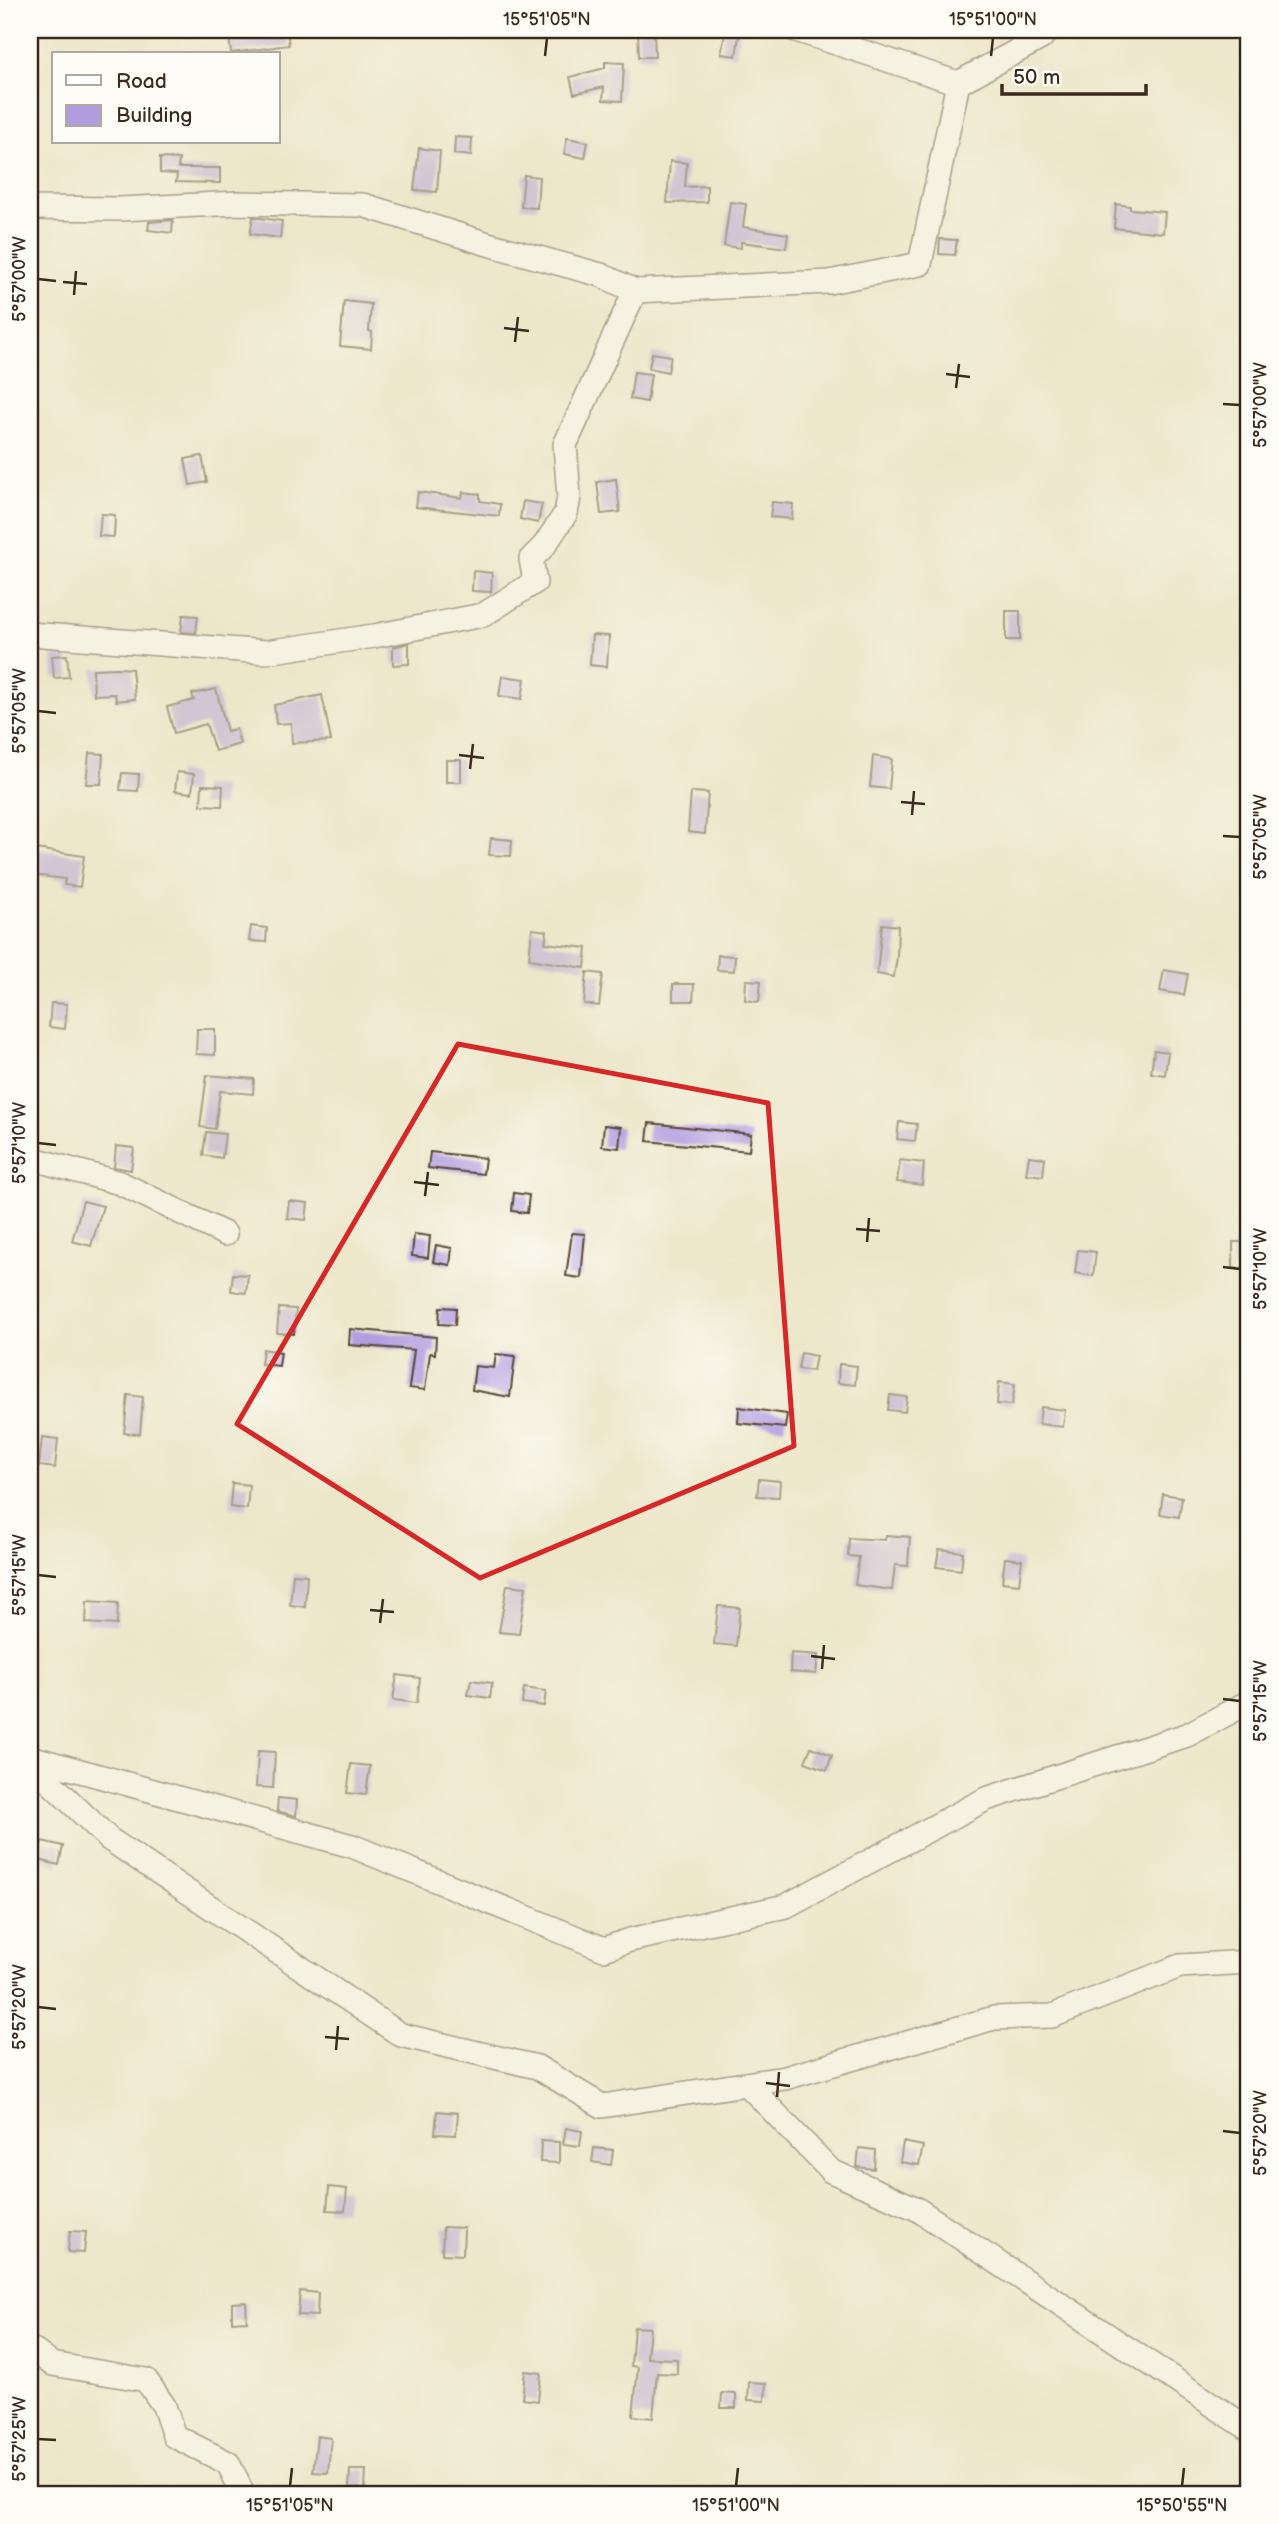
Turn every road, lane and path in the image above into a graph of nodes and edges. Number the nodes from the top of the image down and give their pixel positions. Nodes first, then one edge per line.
1 (796, 30) edge
2 (1048, 30) edge
3 (958, 83) junction
4 (30, 208) edge
5 (635, 291) junction
6 (30, 634) edge
7 (30, 1158) edge
8 (225, 1234) dead end
9 (1249, 1702) edge
10 (30, 1757) edge
11 (30, 1763) edge
12 (1249, 1962) edge
13 (747, 2084) junction
14 (30, 2348) edge
15 (1249, 2429) edge
16 (243, 2494) edge

1 - 3 street
2 - 3 street
3 - 5 street
4 - 5 street
5 - 6 street
7 - 8 street
9 - 10 street
11 - 13 street
12 - 13 street
13 - 15 street
14 - 16 street

